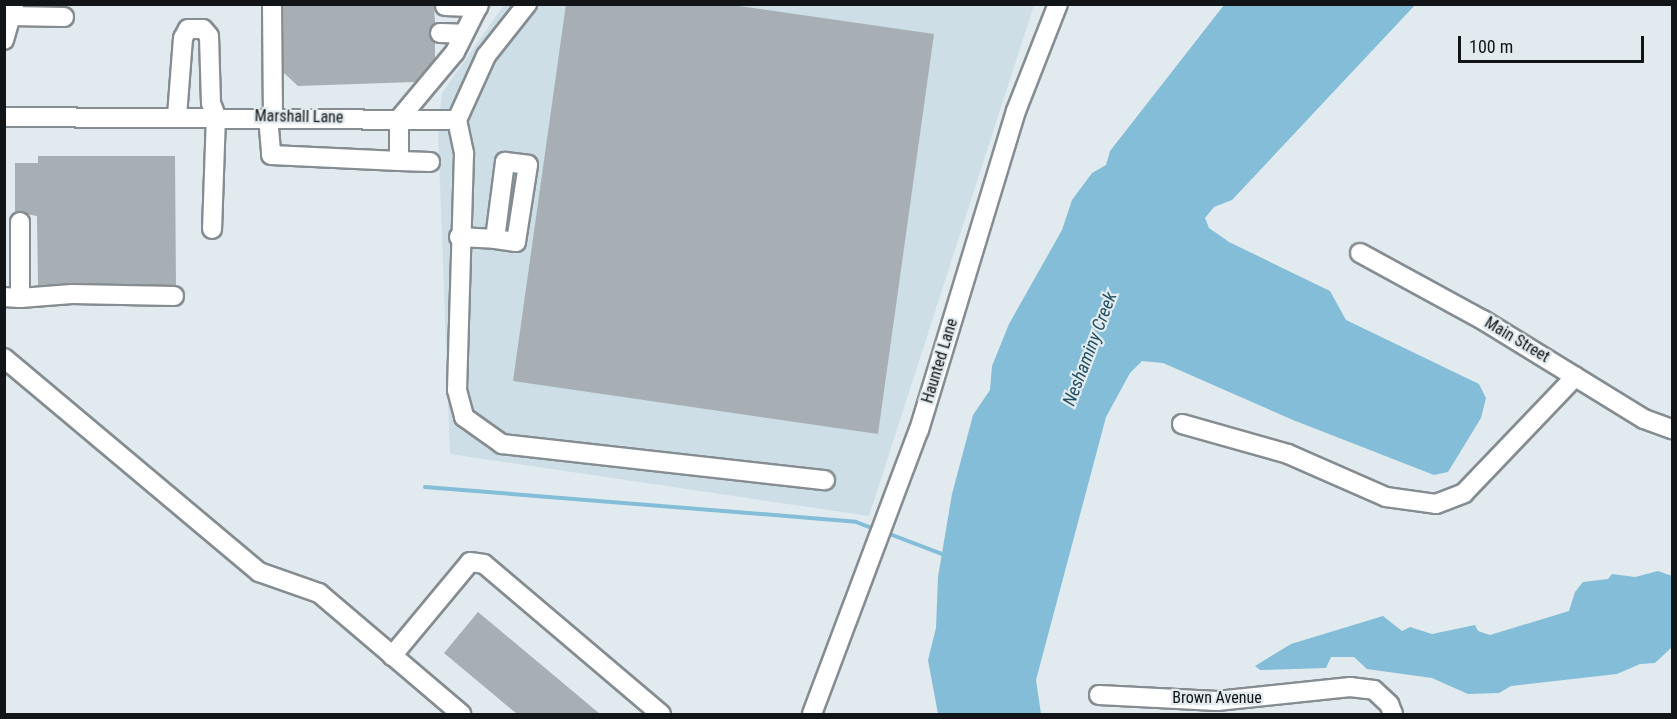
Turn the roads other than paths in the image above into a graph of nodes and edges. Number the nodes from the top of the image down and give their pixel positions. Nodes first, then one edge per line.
1 (272, 4) edge
2 (527, 4) edge
3 (1058, 4) edge
4 (445, 6) edge
5 (479, 6) edge
6 (12, 10) edge
7 (64, 17) dead end
8 (440, 33) dead end
9 (463, 34) junction
10 (4, 40) edge
11 (177, 116) junction
12 (216, 116) junction
13 (4, 117) edge
14 (270, 117) junction
15 (399, 119) junction
16 (457, 120) junction
17 (399, 161) junction
18 (430, 162) dead end
19 (20, 222) dead end
20 (212, 229) dead end
21 (459, 237) junction
22 (495, 239) dead end
23 (1360, 253) dead end
24 (174, 296) dead end
25 (12, 297) edge
26 (4, 358) edge
27 (1575, 376) junction
28 (1182, 423) dead end
29 (1672, 429) edge
30 (825, 480) dead end
31 (392, 656) junction
32 (1099, 695) dead end
33 (461, 714) edge
34 (661, 714) edge
35 (812, 714) edge
36 (1393, 714) edge

1 - 14 street
2 - 16 street
3 - 35 street, Haunted Lane
4 - 5 street
5 - 9 street
6 - 7 street
6 - 10 street
8 - 9 street
9 - 15 street
11 - 12 street, Marshall Lane
11 - 12 street
11 - 13 street, Marshall Lane
12 - 14 street, Marshall Lane
12 - 20 street
14 - 15 street, Marshall Lane
14 - 17 street
15 - 16 street, Marshall Lane
15 - 17 street
16 - 21 street
17 - 18 street
19 - 25 street
21 - 22 street
21 - 30 street
23 - 27 street, Main Street
24 - 25 street
26 - 31 street
27 - 28 street
27 - 29 street, Main Street
31 - 33 street
31 - 34 street
32 - 36 street, Brown Avenue

